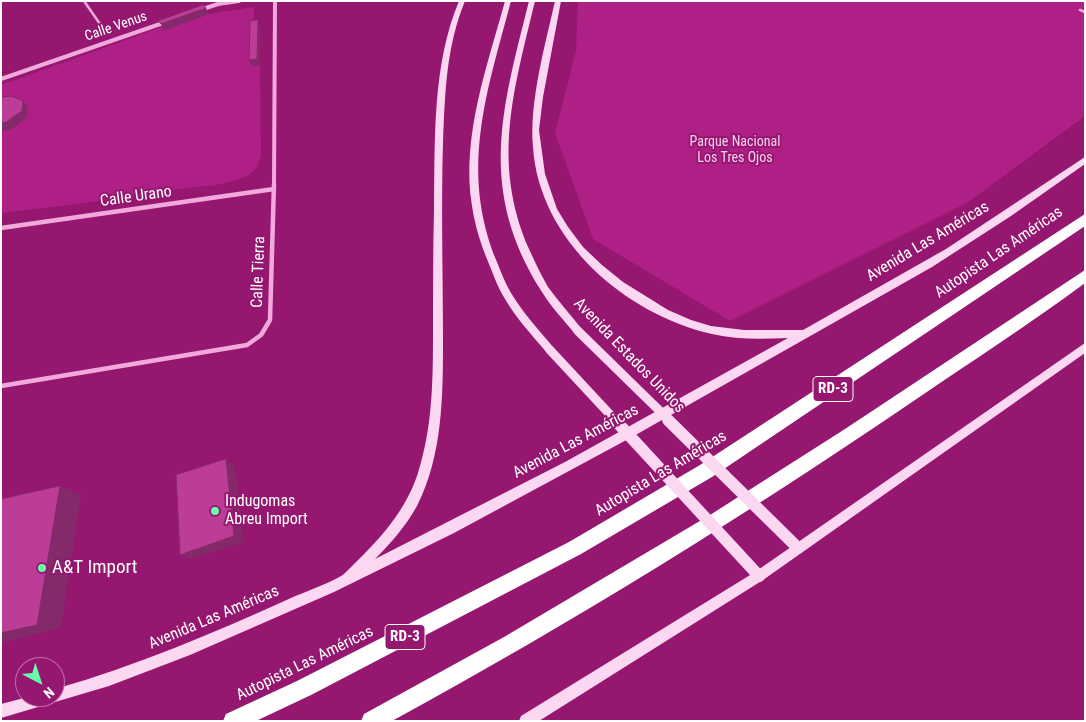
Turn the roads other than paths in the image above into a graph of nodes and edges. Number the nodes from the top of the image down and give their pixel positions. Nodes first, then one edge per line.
1 (84, 1) edge
2 (239, 1) edge
3 (276, 1) edge
4 (462, 1) edge
5 (508, 1) edge
6 (532, 1) edge
7 (558, 1) edge
8 (1080, 10) dead end
9 (199, 11) edge
10 (1085, 12) edge
11 (170, 20) edge
12 (100, 24) dead end
13 (1, 79) edge
14 (1085, 160) edge
15 (274, 189) junction
16 (1085, 219) edge
17 (1, 228) edge
18 (1085, 275) edge
19 (804, 333) junction
20 (1085, 347) edge
21 (1, 386) edge
22 (798, 548) junction
23 (759, 576) junction
24 (342, 583) junction
25 (65, 693) edge
26 (16, 707) edge
27 (1, 711) edge
28 (233, 721) edge
29 (371, 721) edge
30 (526, 721) edge

1 - 12 lane
2 - 9 street
3 - 15 street, Calle Tierra
4 - 24 street
5 - 23 street, bridge
6 - 22 street, Avenida Estados Unidos, bridge
7 - 19 street
8 - 10 lane
11 - 13 street, Calle Venus
14 - 19 street, Avenida Las Américas
15 - 17 street, Calle Urano
15 - 21 street, Calle Tierra
16 - 28 highway, Autopista Las Américas / RD-3
18 - 29 highway
19 - 24 street, Avenida Las Américas
20 - 22 street
22 - 23 street
23 - 30 street
24 - 25 street, Avenida Las Américas
26 - 27 street, Avenida Las Américas

